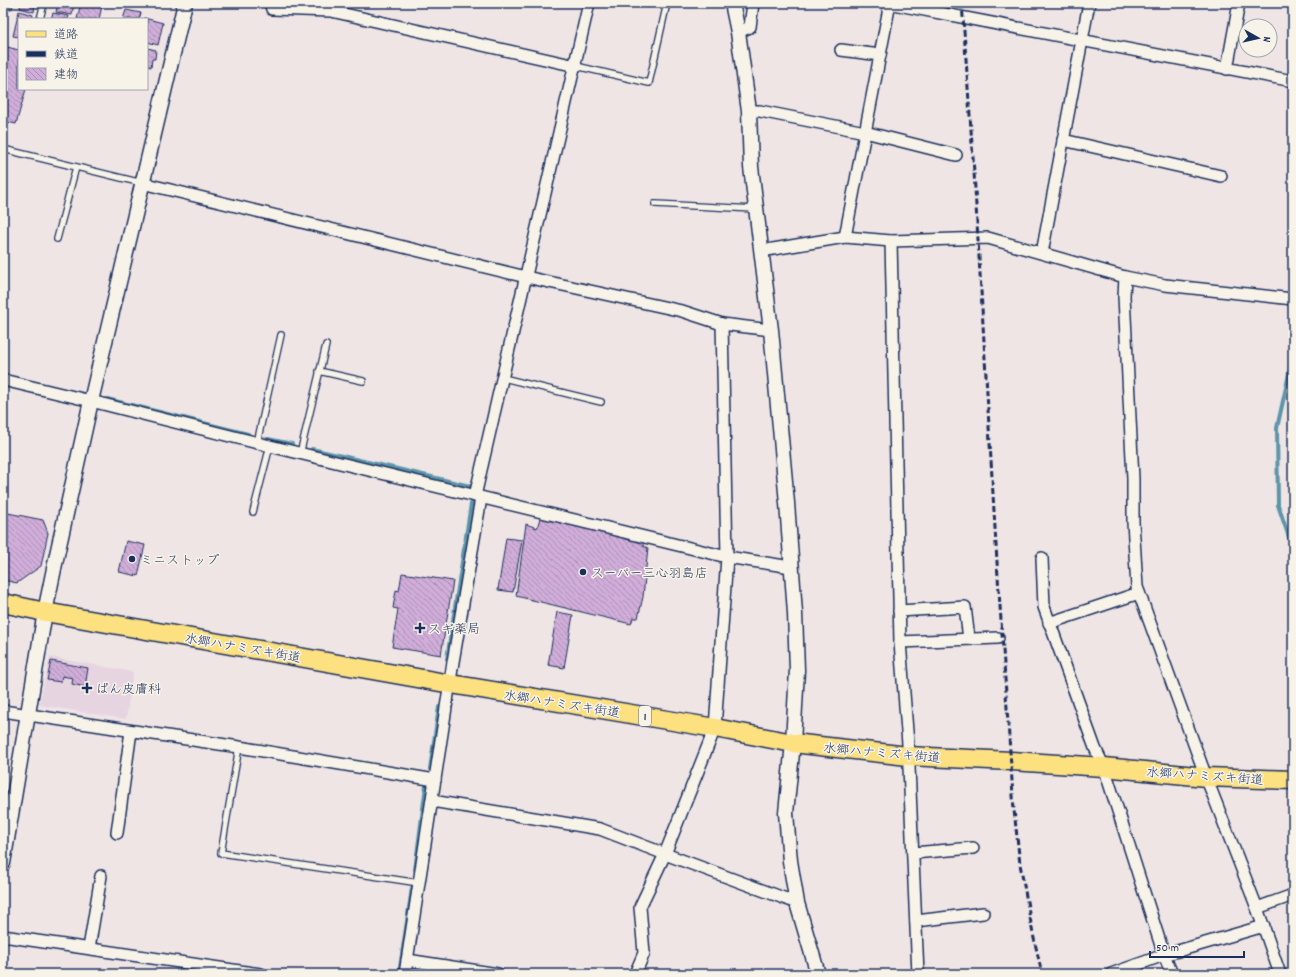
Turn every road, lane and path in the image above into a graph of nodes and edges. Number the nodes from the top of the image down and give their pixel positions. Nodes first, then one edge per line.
1 (44, 3) edge
2 (185, 3) edge
3 (270, 3) edge
4 (590, 3) edge
5 (667, 3) edge
6 (732, 3) edge
7 (753, 3) edge
8 (889, 3) edge
9 (1089, 3) edge
10 (1239, 3) edge
11 (40, 18) edge
12 (738, 32) junction
13 (1082, 40) junction
14 (841, 50) dead end
15 (880, 55) junction
16 (576, 66) junction
17 (1226, 68) junction
18 (1293, 81) edge
19 (749, 111) junction
20 (865, 132) junction
21 (1063, 140) junction
22 (3, 149) edge
23 (956, 155) dead end
24 (76, 167) junction
25 (1221, 176) dead end
26 (142, 183) junction
27 (655, 204) dead end
28 (756, 210) junction
29 (844, 237) junction
30 (57, 239) dead end
31 (891, 241) junction
32 (761, 251) junction
33 (1042, 253) junction
34 (526, 277) junction
35 (1125, 278) junction
36 (1293, 299) edge
37 (722, 324) junction
38 (771, 330) junction
39 (281, 335) dead end
40 (326, 345) dead end
41 (319, 371) junction
42 (503, 378) junction
43 (3, 380) edge
44 (363, 381) dead end
45 (91, 400) junction
46 (601, 402) dead end
47 (257, 443) junction
48 (270, 446) junction
49 (300, 454) junction
50 (478, 497) junction
51 (253, 512) dead end
52 (727, 558) junction
53 (1042, 558) dead end
54 (791, 567) junction
55 (1139, 593) junction
56 (3, 603) edge
57 (899, 611) junction
58 (45, 612) junction
59 (1049, 623) junction
60 (998, 638) dead end
61 (968, 639) junction
62 (900, 642) junction
63 (451, 684) junction
64 (3, 711) edge
65 (28, 715) junction
66 (716, 728) junction
67 (131, 732) junction
68 (793, 743) junction
69 (239, 747) junction
70 (908, 756) junction
71 (1104, 767) junction
72 (1206, 777) junction
73 (435, 780) junction
74 (1293, 780) edge
75 (432, 801) junction
76 (117, 833) dead end
77 (973, 848) dead end
78 (913, 853) junction
79 (665, 854) junction
80 (3, 863) edge
81 (101, 876) dead end
82 (419, 883) junction
83 (1293, 895) edge
84 (797, 903) junction
85 (1257, 908) junction
86 (983, 913) dead end
87 (916, 921) junction
88 (1264, 926) junction
89 (3, 936) edge
90 (89, 948) junction
91 (1164, 955) junction
92 (407, 960) junction
93 (261, 974) edge
94 (406, 974) edge
95 (498, 974) edge
96 (635, 974) edge
97 (818, 974) edge
98 (918, 974) edge
99 (1111, 974) edge
100 (1172, 974) edge
101 (1280, 974) edge

1 - 11 lane
2 - 26 street
3 - 16 street
4 - 16 street
5 - 16 lane
6 - 12 street
7 - 12 street
8 - 13 street
8 - 15 street
9 - 13 street
10 - 17 street
12 - 19 street
13 - 17 street
13 - 21 street
14 - 15 street
15 - 20 street
16 - 34 street
17 - 18 street
19 - 20 street
19 - 28 street
20 - 23 street
20 - 29 street
21 - 25 street
21 - 33 street
22 - 24 lane
24 - 26 lane
24 - 30 lane
26 - 34 street
26 - 45 street
27 - 28 lane
28 - 32 street
29 - 31 street
29 - 32 street
31 - 33 street
31 - 57 street
32 - 38 street
33 - 35 street
34 - 37 street
34 - 42 street
35 - 36 street
35 - 55 street
37 - 38 street
37 - 52 street
38 - 54 street
39 - 47 lane
40 - 41 lane
41 - 44 lane
41 - 49 lane
42 - 46 lane
42 - 50 street
43 - 45 street
45 - 47 street
45 - 58 street
47 - 48 street
48 - 49 street
48 - 51 lane
49 - 50 street
50 - 52 street
50 - 63 street
52 - 54 street
52 - 66 street
53 - 59 street
54 - 68 street
55 - 59 street
55 - 72 street
56 - 58 main road, 水郷ハナミズキ街道 / 1
57 - 61 street
57 - 62 street
58 - 63 main road, 水郷ハナミズキ街道 / 1
58 - 65 street
59 - 71 street
60 - 61 street
61 - 62 street
62 - 70 street
63 - 66 main road, 水郷ハナミズキ街道 / 1
63 - 73 street
64 - 65 street
65 - 67 street
65 - 80 street
66 - 68 main road, 水郷ハナミズキ街道 / 1
66 - 79 street
67 - 69 street
67 - 76 street
68 - 70 main road, 水郷ハナミズキ街道 / 1
68 - 84 street
69 - 73 street
69 - 82 lane
70 - 71 main road, 水郷ハナミズキ街道 / 1
70 - 78 street
71 - 72 main road, 水郷ハナミズキ街道 / 1
71 - 91 street
72 - 74 main road, 水郷ハナミズキ街道 / 1
72 - 85 street
73 - 75 street
75 - 79 street
75 - 82 street
77 - 78 street
78 - 87 street
79 - 84 street
79 - 96 street
81 - 90 street
82 - 92 street
83 - 85 street
84 - 97 street
85 - 88 street
86 - 87 street
87 - 98 street
88 - 91 street
88 - 101 street
89 - 90 street
90 - 93 street
91 - 99 street
91 - 100 street
92 - 94 street
92 - 95 street

